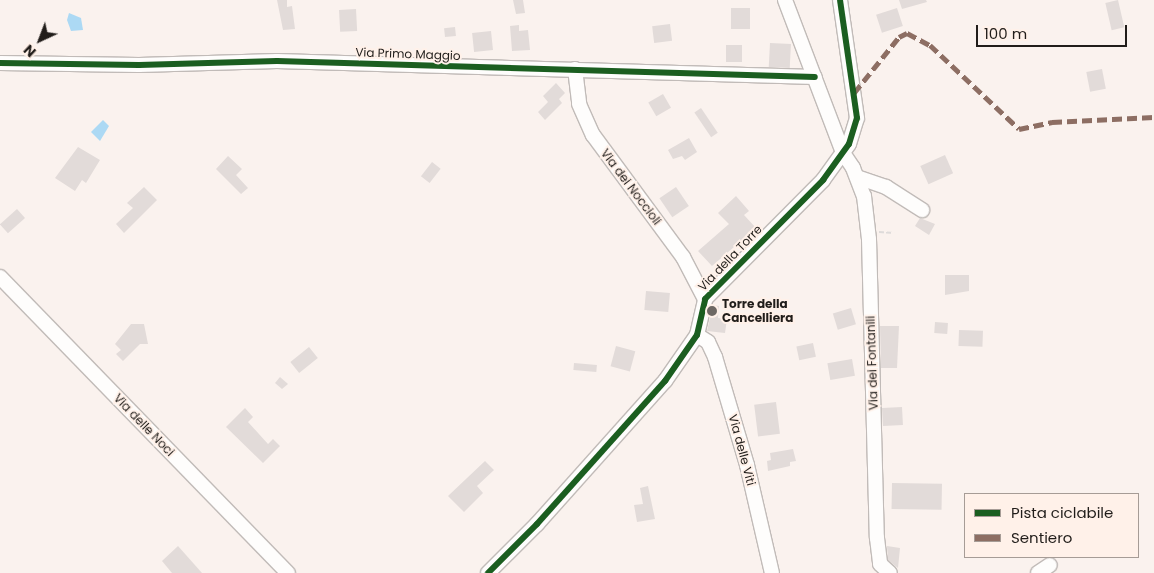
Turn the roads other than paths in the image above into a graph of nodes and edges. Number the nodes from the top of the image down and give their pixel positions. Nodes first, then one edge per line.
1 (785, 0) edge
2 (840, 0) edge
3 (0, 63) edge
4 (575, 69) junction
5 (814, 77) junction
6 (843, 154) junction
7 (857, 177) junction
8 (922, 210) dead end
9 (0, 276) edge
10 (705, 299) junction
11 (697, 335) junction
12 (1050, 565) dead end
13 (288, 573) edge
14 (488, 573) edge
15 (772, 573) edge
16 (890, 573) edge
17 (1038, 573) edge

1 - 5 street
2 - 6 street, Via della Torre
3 - 4 street, Via Primo Maggio
4 - 5 street, Via Primo Maggio
4 - 10 street, Via dei Noccioli
5 - 6 street
6 - 7 street, Via dei Fontanili
6 - 10 street, Via della Torre
7 - 8 street
7 - 16 street, Via dei Fontanili
9 - 13 street, Via delle Noci
10 - 11 street, Via della Torre
11 - 14 street, Via della Torre
11 - 15 street, Via delle Viti
12 - 17 street

